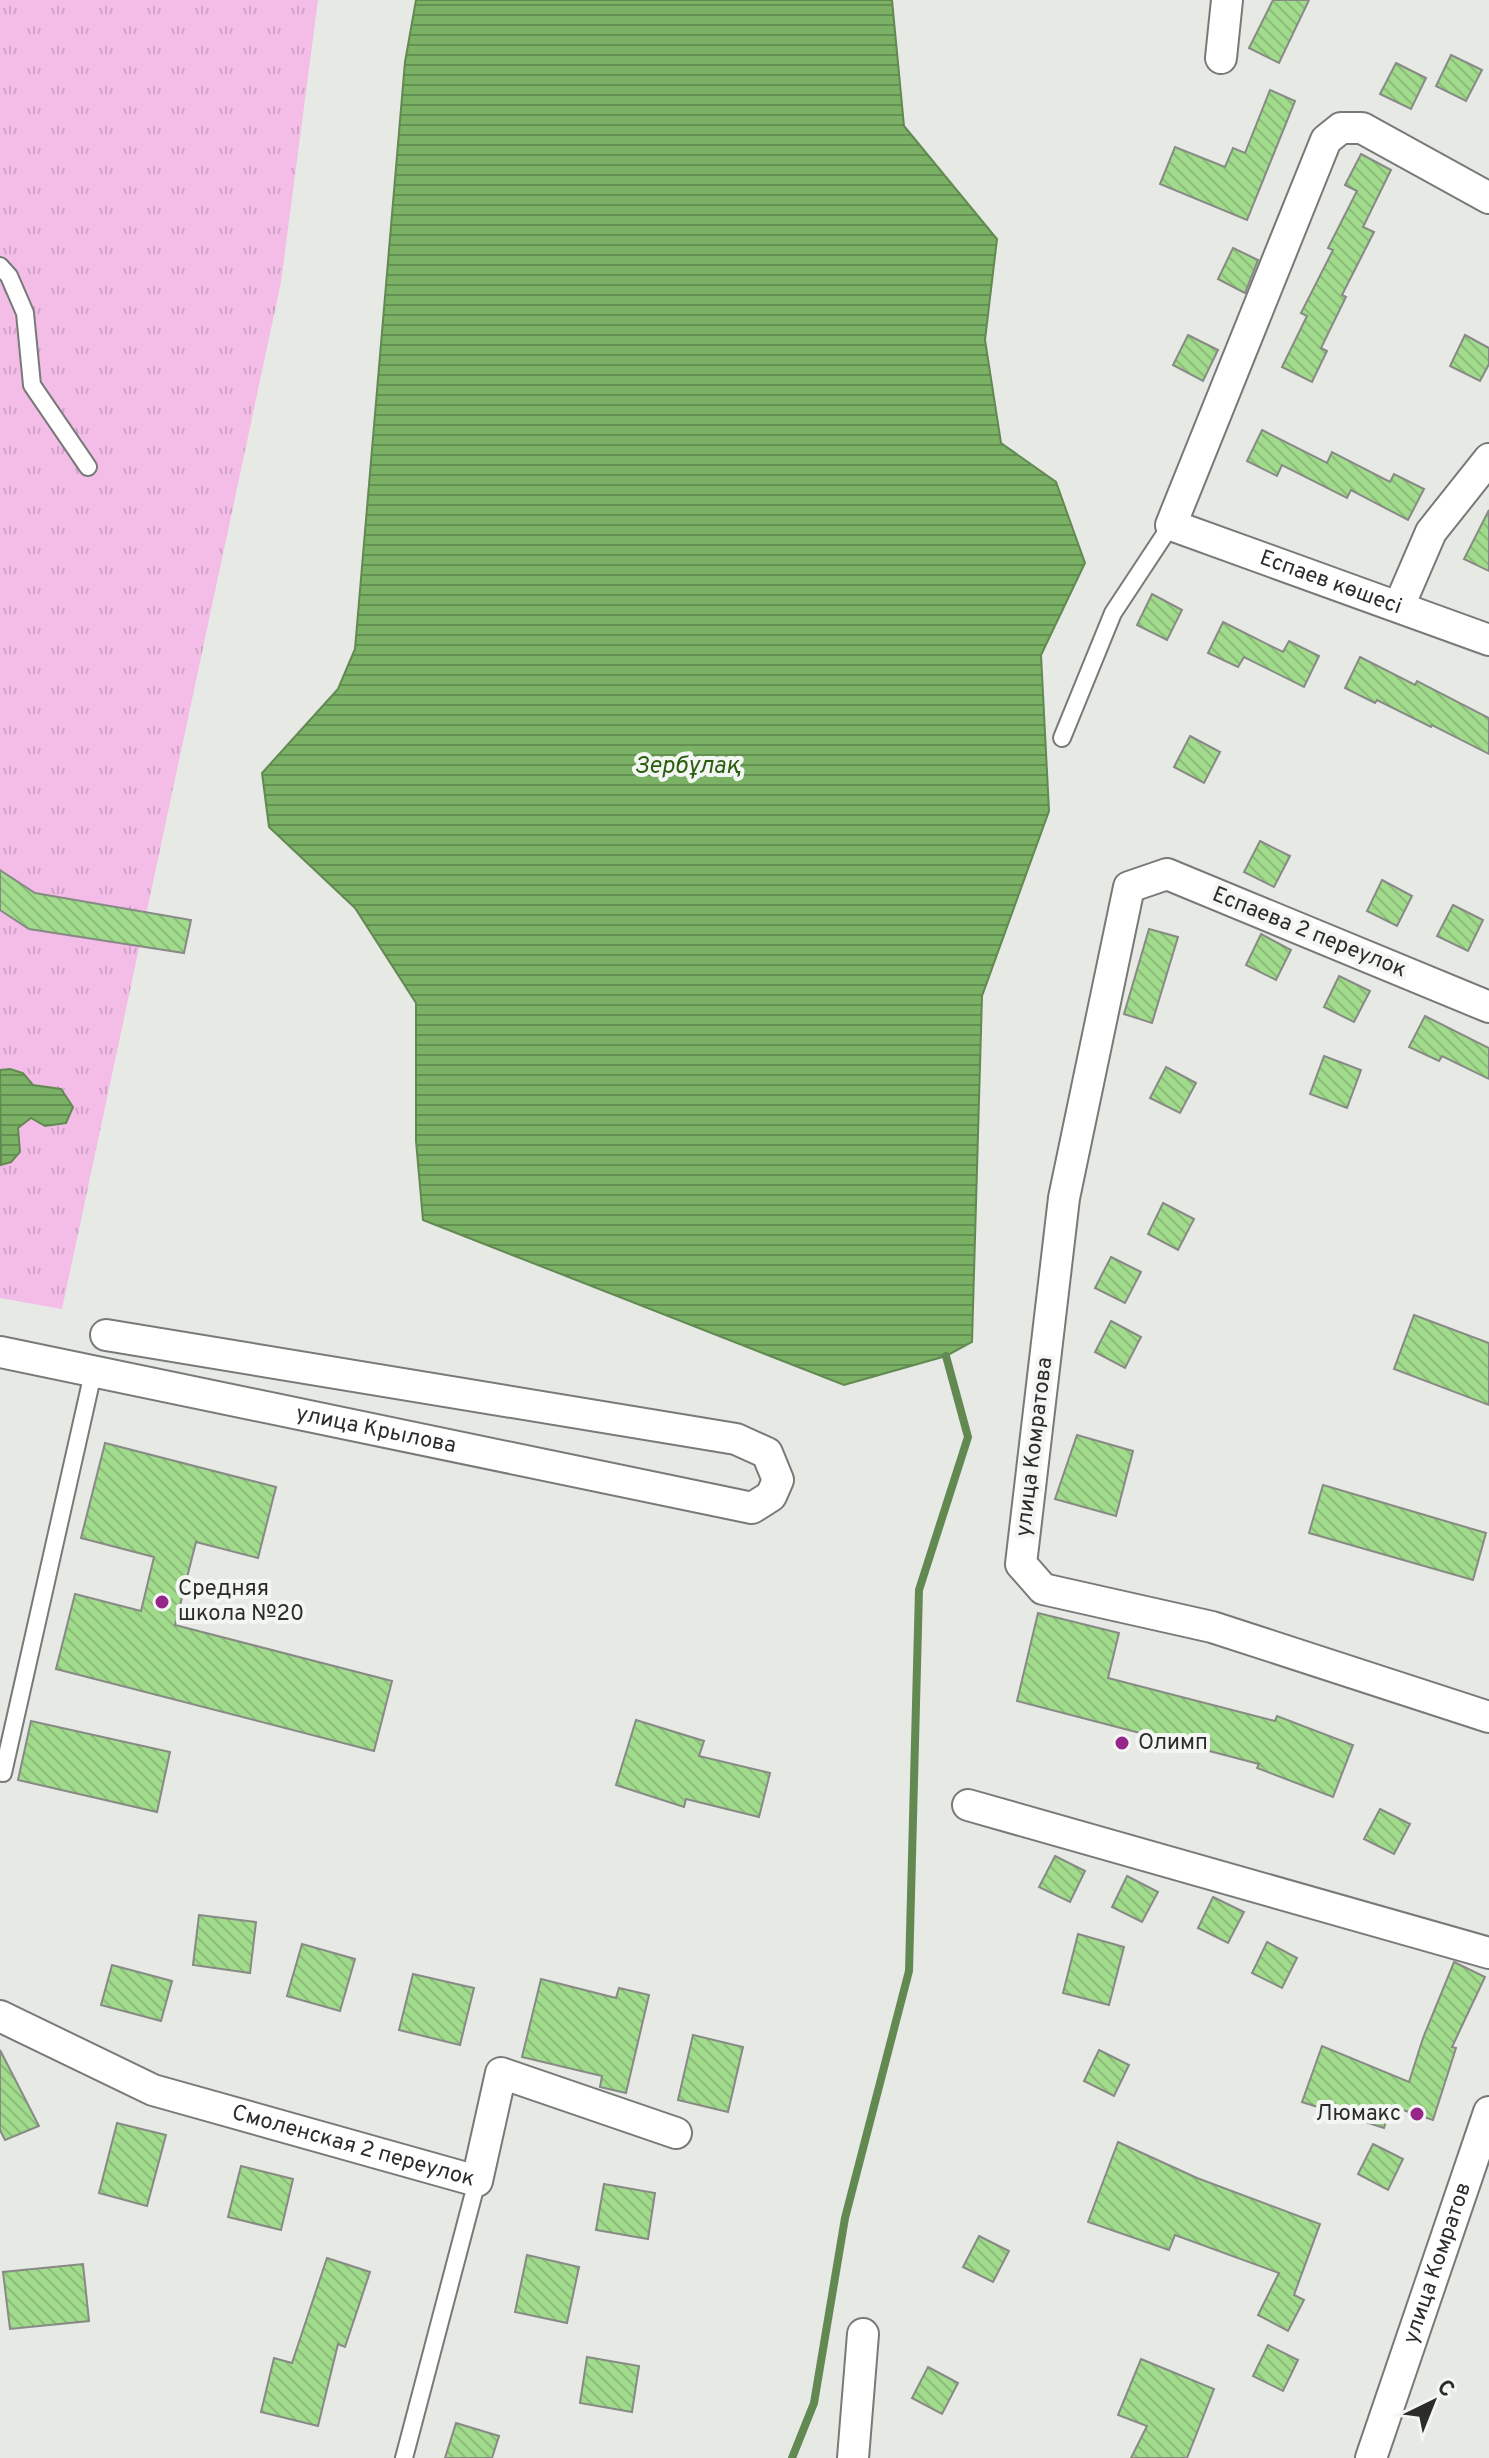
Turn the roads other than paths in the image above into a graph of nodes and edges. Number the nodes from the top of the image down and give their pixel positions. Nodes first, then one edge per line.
1 (1227, 0) edge
2 (1221, 58) dead end
3 (1489, 198) edge
4 (0, 266) edge
5 (1489, 459) edge
6 (88, 467) dead end
7 (1171, 525) junction
8 (1399, 606) junction
9 (1489, 640) edge
10 (1062, 738) dead end
11 (1129, 887) joint
12 (1489, 1007) edge
13 (106, 1335) dead end
14 (0, 1352) edge
15 (93, 1373) junction
16 (1489, 1717) edge
17 (3, 1773) dead end
18 (968, 1805) dead end
19 (1489, 1953) edge
20 (0, 2016) edge
21 (1489, 2112) edge
22 (676, 2133) dead end
23 (477, 2181) junction
24 (863, 2334) dead end
25 (404, 2458) edge
26 (853, 2458) edge
27 (1371, 2458) edge

1 - 2 street
3 - 7 street
4 - 6 lane
5 - 8 street
7 - 8 street, Еспаев көшесі
7 - 10 lane
8 - 9 street, Еспаев көшесі
11 - 12 street, Еспаева 2 переулок
11 - 16 street, улица Комратова
13 - 15 street, улица Крылова
14 - 15 street, улица Крылова
15 - 17 lane
18 - 19 street
20 - 23 street, Смоленская 2 переулок
21 - 27 street, улица Комратов
22 - 23 street, Смоленская 2 переулок
23 - 25 lane
24 - 26 street

